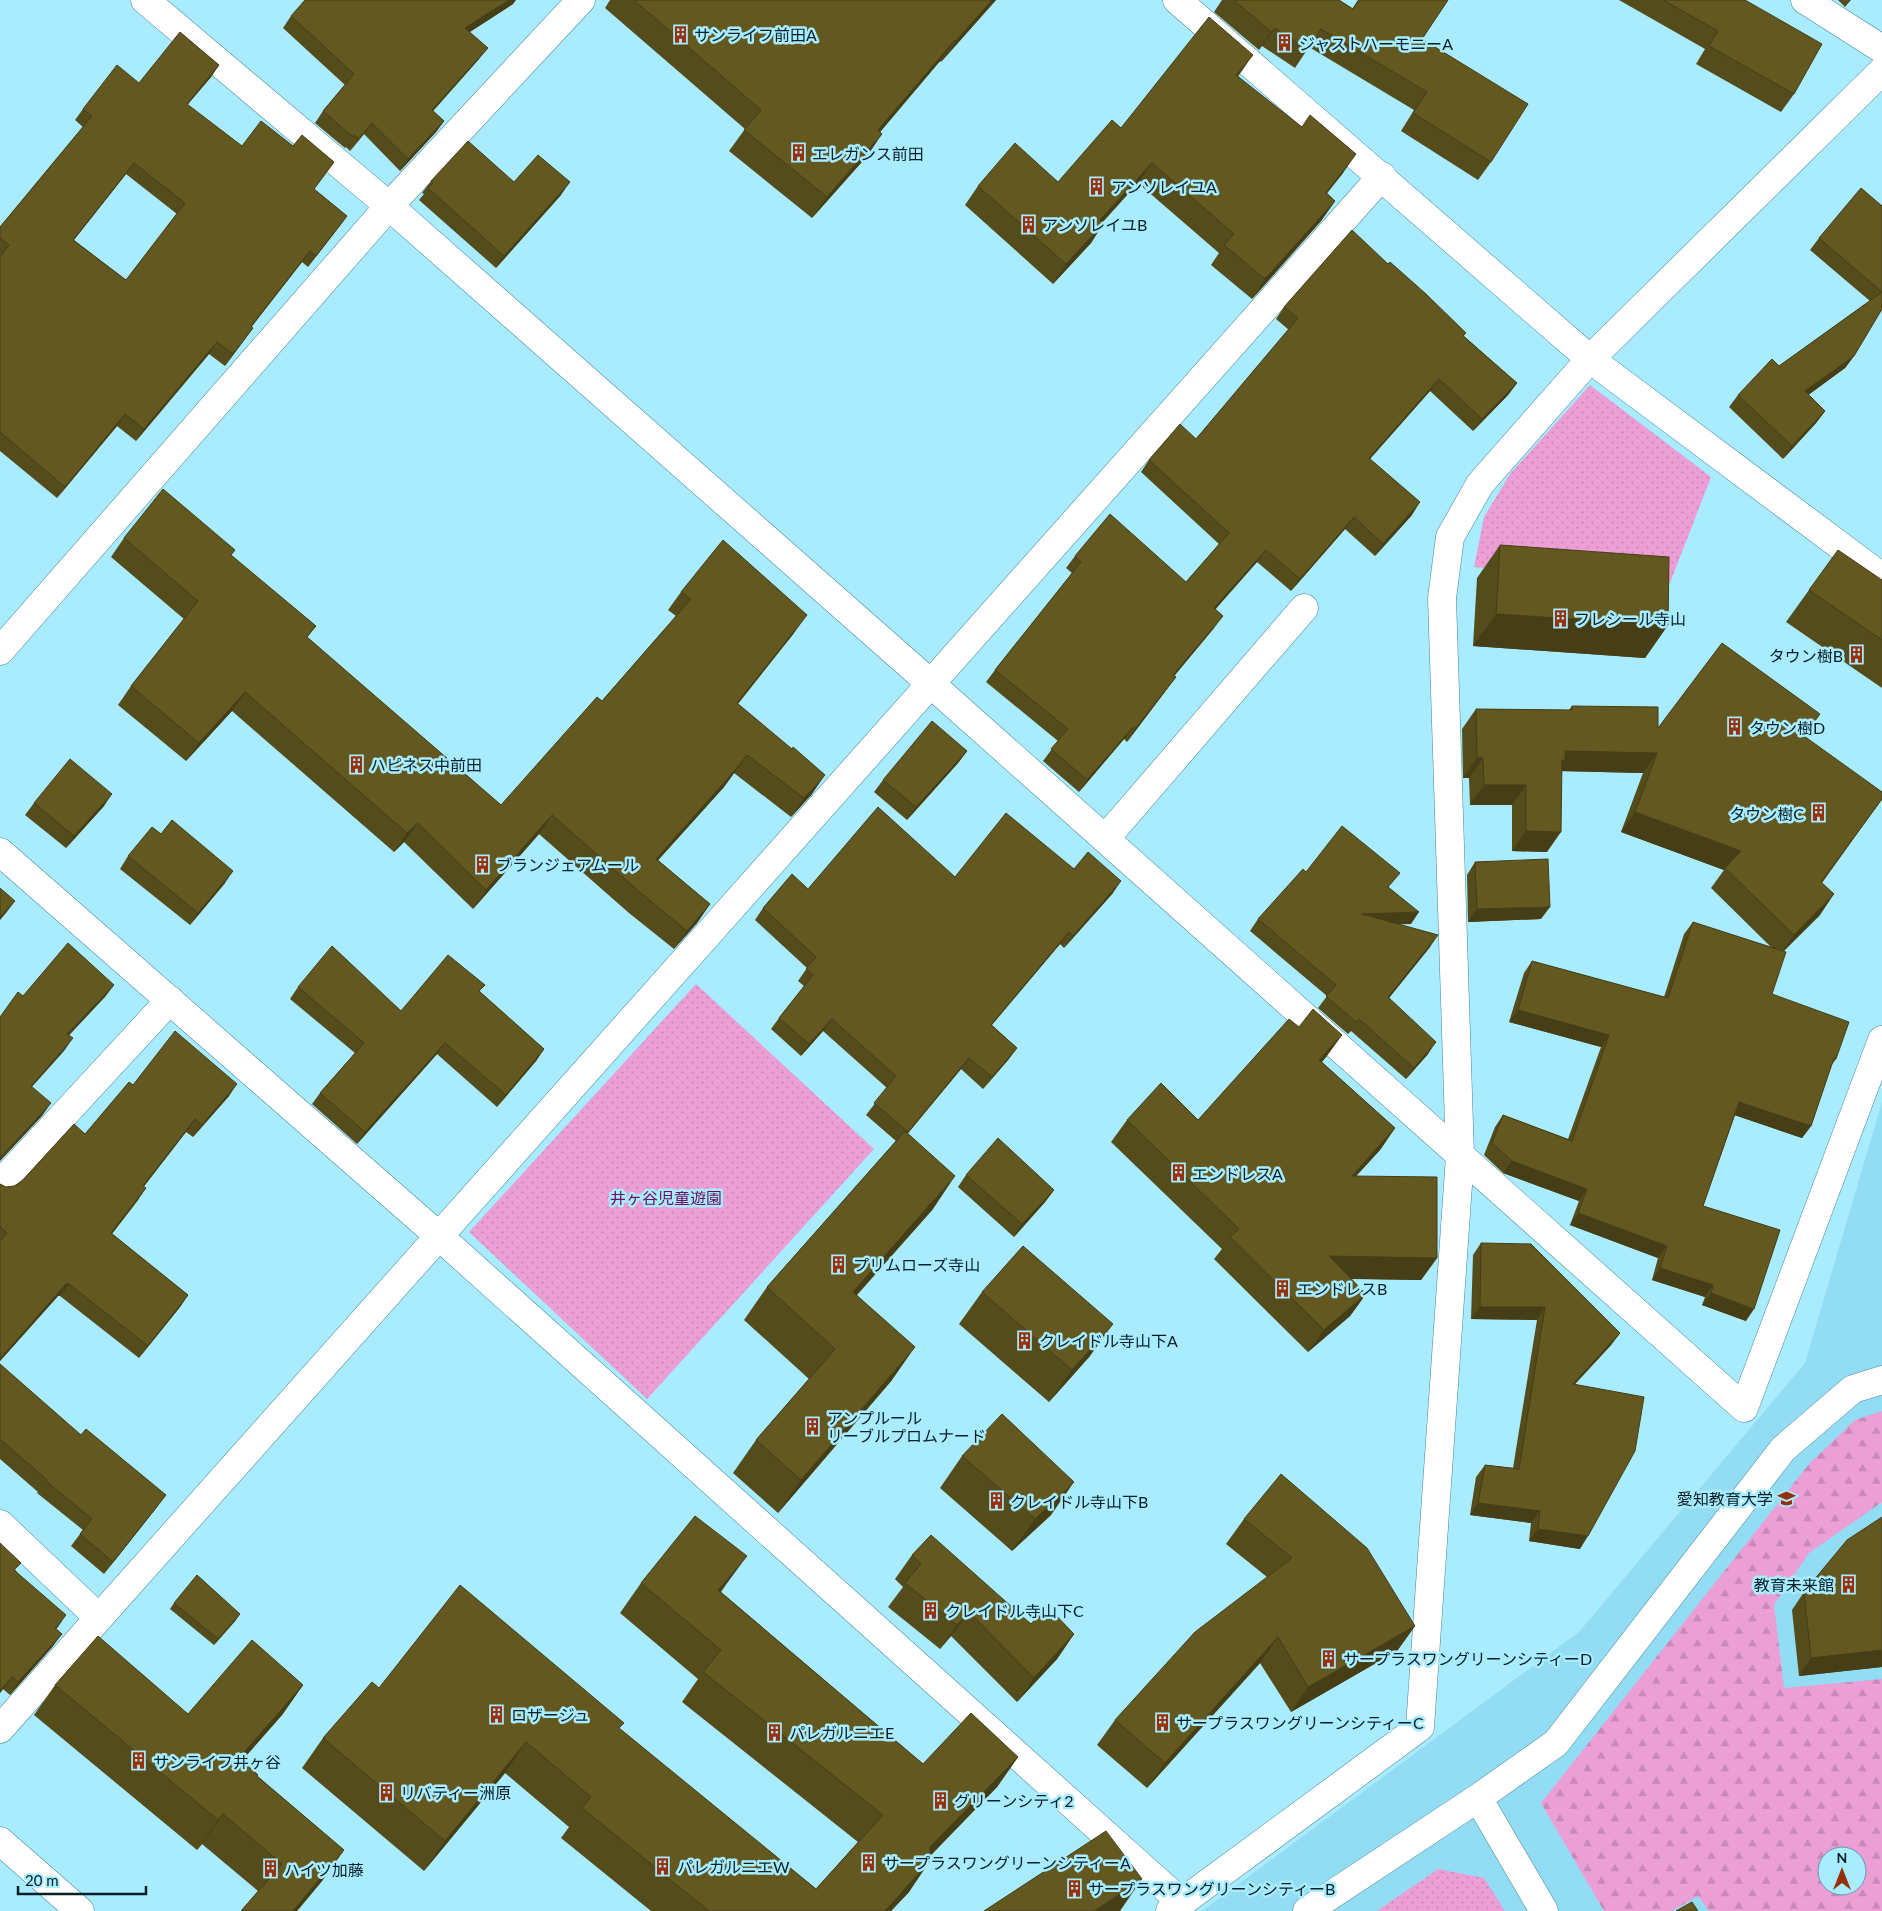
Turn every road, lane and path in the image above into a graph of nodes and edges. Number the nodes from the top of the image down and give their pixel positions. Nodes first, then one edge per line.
1 (145, 0) edge
2 (581, 0) edge
3 (1177, 0) edge
4 (1805, 0) edge
5 (1882, 49) edge
6 (1882, 71) edge
7 (1382, 176) junction
8 (389, 206) junction
9 (1590, 358) junction
10 (1882, 577) edge
11 (1304, 608) dead end
12 (0, 651) edge
13 (930, 683) junction
14 (1105, 839) junction
15 (0, 852) edge
16 (170, 1000) junction
17 (1882, 1040) edge
18 (1460, 1156) junction
19 (0, 1184) edge
20 (440, 1236) junction
21 (1882, 1380) edge
22 (0, 1524) edge
23 (99, 1618) junction
24 (0, 1729) edge
25 (1478, 1798) junction
26 (0, 1840) edge
27 (1176, 1907) edge
28 (80, 1911) edge
29 (1307, 1911) edge
30 (1544, 1911) edge

1 - 8 street
2 - 8 street
3 - 7 street
4 - 5 street
6 - 9 street
7 - 9 street
7 - 13 street
8 - 12 street
8 - 13 street
9 - 10 street
9 - 18 street
11 - 14 street
13 - 14 street
13 - 20 street
14 - 18 street
15 - 16 street
16 - 19 street
16 - 20 street
17 - 18 street
18 - 27 street
20 - 23 street
20 - 27 street
21 - 25 street
22 - 23 street
23 - 24 street
25 - 29 street
25 - 30 street
26 - 28 street

